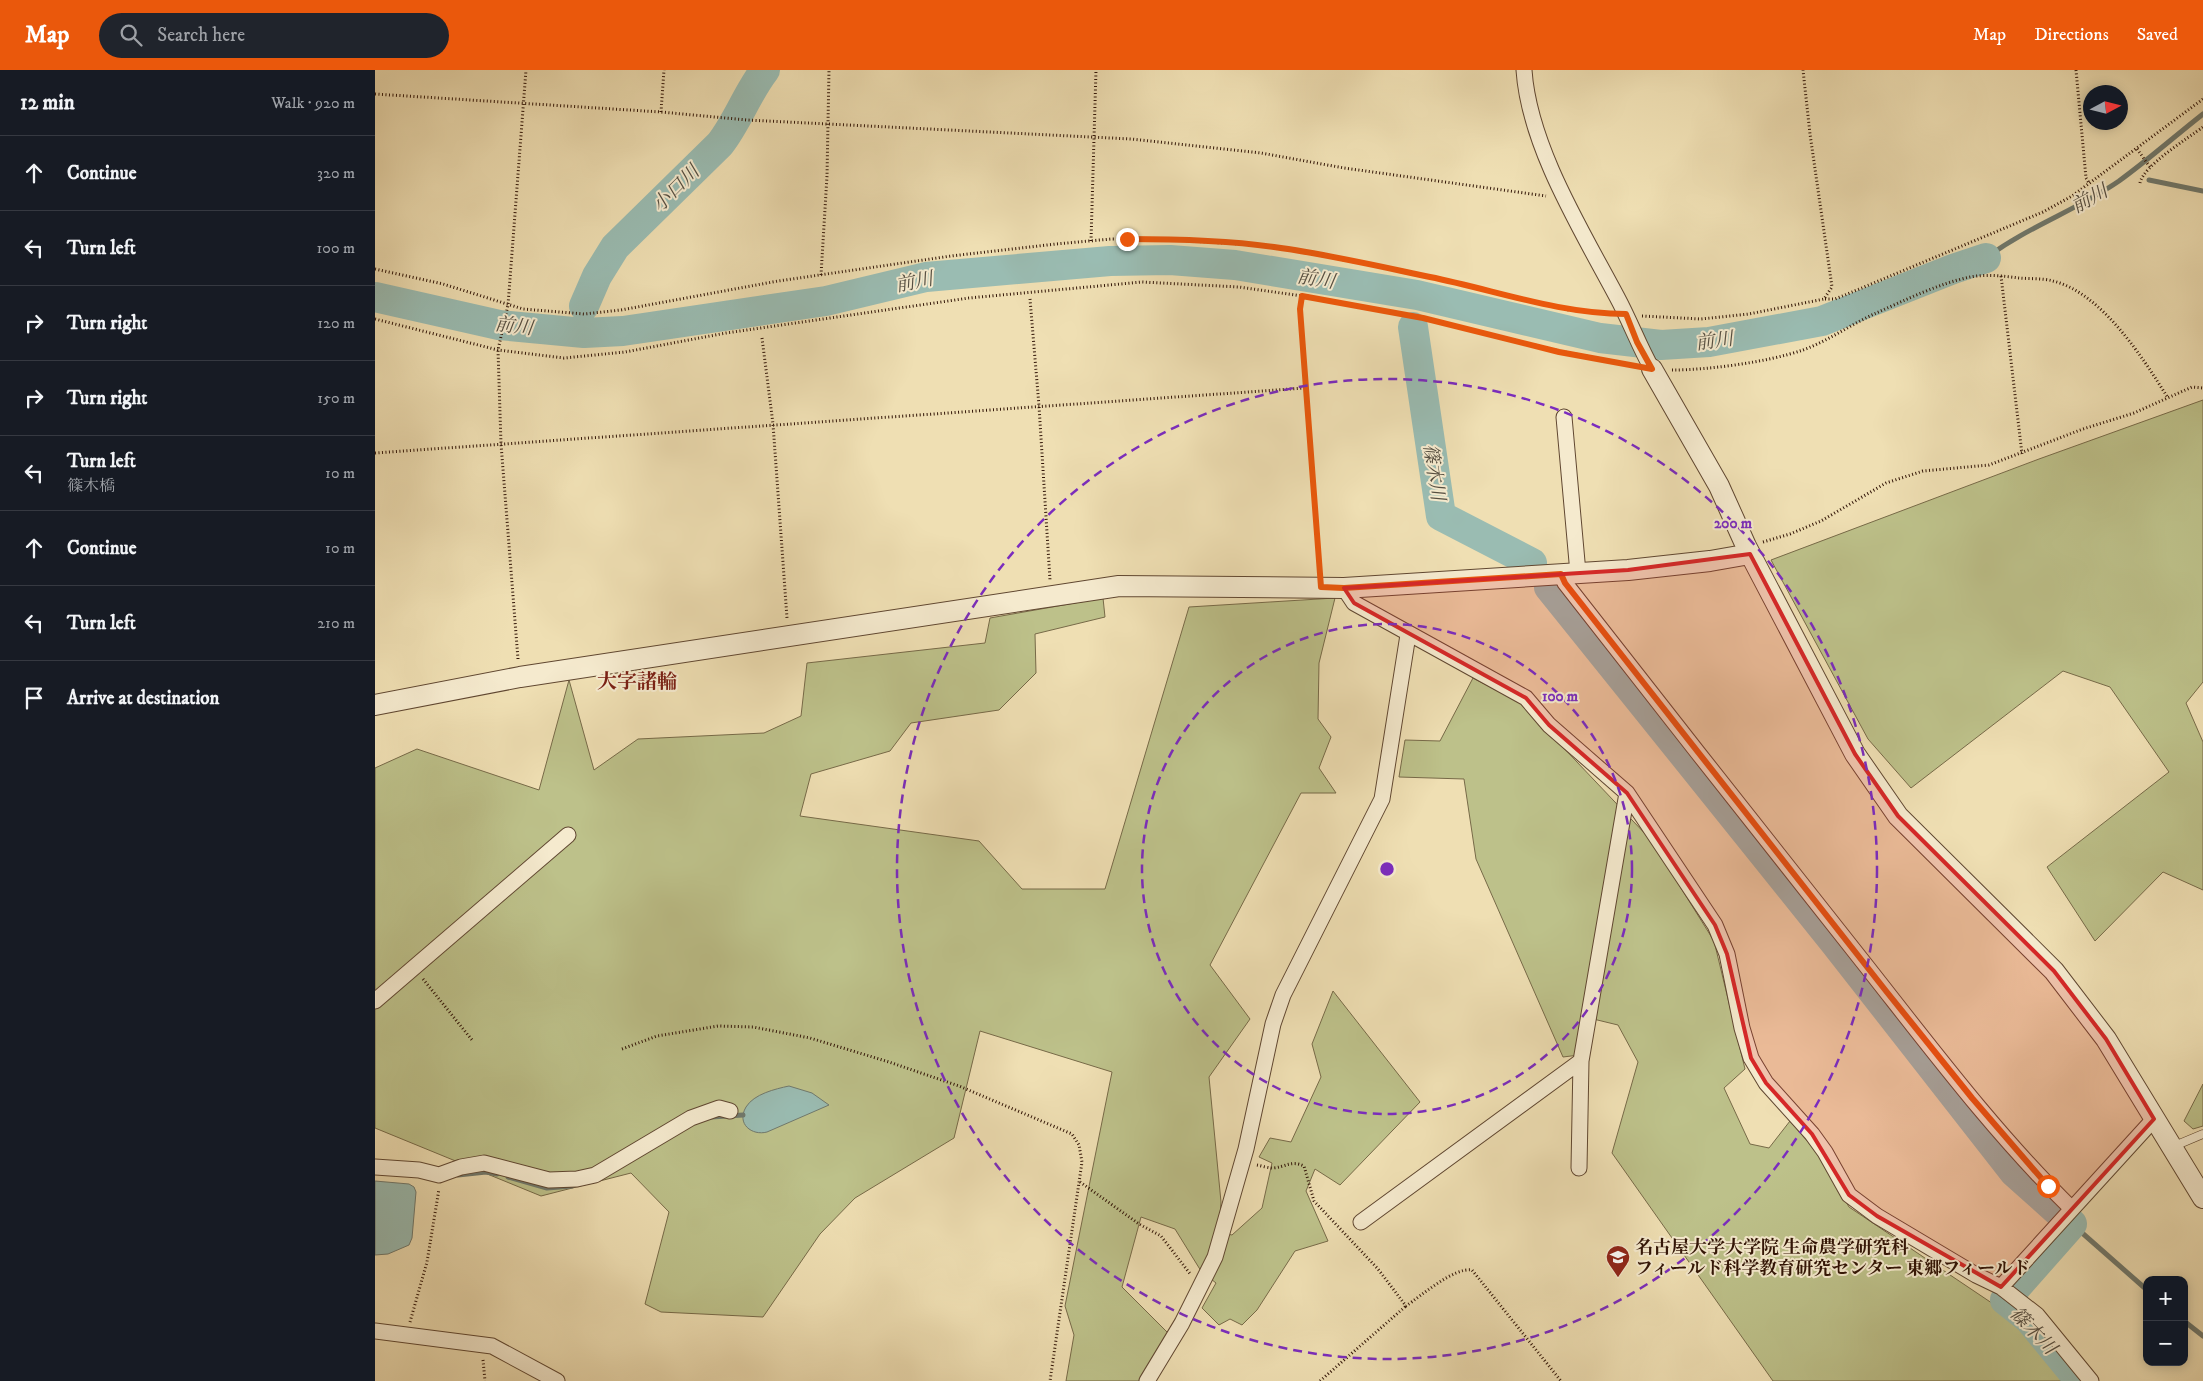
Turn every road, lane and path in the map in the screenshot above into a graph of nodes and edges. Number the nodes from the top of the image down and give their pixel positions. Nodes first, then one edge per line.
1 (526, 70) edge
2 (664, 70) edge
3 (829, 70) edge
4 (1096, 70) edge
5 (1524, 70) edge
6 (1803, 70) edge
7 (2076, 70) edge
8 (375, 94) edge
9 (2203, 99) edge
10 (524, 104) junction
11 (661, 112) junction
12 (827, 123) junction
13 (2203, 127) edge
14 (1095, 136) junction
15 (2137, 149) junction
16 (2150, 167) junction
17 (2089, 183) junction
18 (2140, 183) dead end
19 (1564, 197) junction
20 (1091, 241) junction
21 (375, 269) edge
22 (821, 275) junction
23 (2001, 276) junction
24 (1302, 296) junction
25 (1030, 299) dead end
26 (1824, 299) junction
27 (508, 305) junction
28 (1626, 314) junction
29 (375, 319) edge
30 (762, 338) dead end
31 (498, 350) junction
32 (1652, 369) junction
33 (1305, 388) junction
34 (2203, 388) edge
35 (2168, 398) junction
36 (1039, 406) junction
37 (1564, 417) dead end
38 (773, 424) junction
39 (501, 444) junction
40 (375, 453) edge
41 (2022, 454) junction
42 (1748, 550) junction
43 (1569, 573) junction
44 (1321, 587) junction
45 (1344, 588) junction
46 (1051, 596) junction
47 (1408, 635) junction
48 (788, 636) junction
49 (520, 677) junction
50 (375, 705) edge
51 (1627, 793) junction
52 (568, 835) dead end
53 (415, 969) junction
54 (375, 1001) edge
55 (472, 1040) dead end
56 (622, 1049) dead end
57 (1581, 1061) junction
58 (730, 1111) dead end
59 (2154, 1119) junction
60 (2203, 1134) edge
61 (2170, 1148) junction
62 (1242, 1160) junction
63 (375, 1167) edge
64 (1579, 1168) dead end
65 (439, 1176) junction
66 (1080, 1182) junction
67 (2203, 1198) edge
68 (2072, 1209) junction
69 (1361, 1222) dead end
70 (1204, 1279) junction
71 (2001, 1287) junction
72 (1406, 1306) junction
73 (375, 1331) edge
74 (406, 1335) junction
75 (481, 1344) junction
76 (485, 1381) edge
77 (557, 1381) edge
78 (1050, 1381) edge
79 (1147, 1381) edge
80 (1320, 1381) edge
81 (1561, 1381) edge
82 (2091, 1381) edge

1 - 10 path
2 - 11 path
3 - 12 path
4 - 14 path
5 - 19 street
6 - 26 path
7 - 17 path
8 - 10 path
9 - 15 path
10 - 11 path
10 - 27 path
11 - 12 path
12 - 14 path
12 - 22 path
13 - 16 path
14 - 19 path
14 - 20 path
15 - 16 path
15 - 17 path
16 - 18 path
17 - 26 path
19 - 28 street
20 - 22 path
20 - 28 path
21 - 27 path
22 - 27 path
23 - 32 path
23 - 35 path
23 - 41 path
24 - 31 path
24 - 32 path
24 - 33 path
25 - 36 path
26 - 28 path
27 - 31 path
28 - 32 street
29 - 31 path
30 - 38 path
31 - 39 path
32 - 42 street
33 - 36 path
33 - 44 path
34 - 35 path
35 - 41 path
36 - 38 path
36 - 46 path
37 - 43 street
38 - 39 path
38 - 48 path
39 - 40 path
39 - 49 path
41 - 42 path
42 - 43 street
42 - 59 street
43 - 45 street
43 - 68 street
44 - 45 street
44 - 46 street
45 - 47 street
46 - 48 street
47 - 51 street
47 - 62 street
48 - 49 street
49 - 50 street
51 - 57 street
51 - 71 street
52 - 53 street
53 - 54 street
53 - 55 path
56 - 66 path
57 - 64 street
57 - 69 street
58 - 65 street
59 - 61 street
59 - 68 street
60 - 61 lane
61 - 67 street
62 - 70 street
62 - 72 path
63 - 65 street
65 - 74 path
66 - 70 path
66 - 78 path
68 - 71 street
70 - 79 street
71 - 82 street
72 - 80 path
72 - 81 path
73 - 74 street
74 - 75 street
75 - 76 path
75 - 77 street

